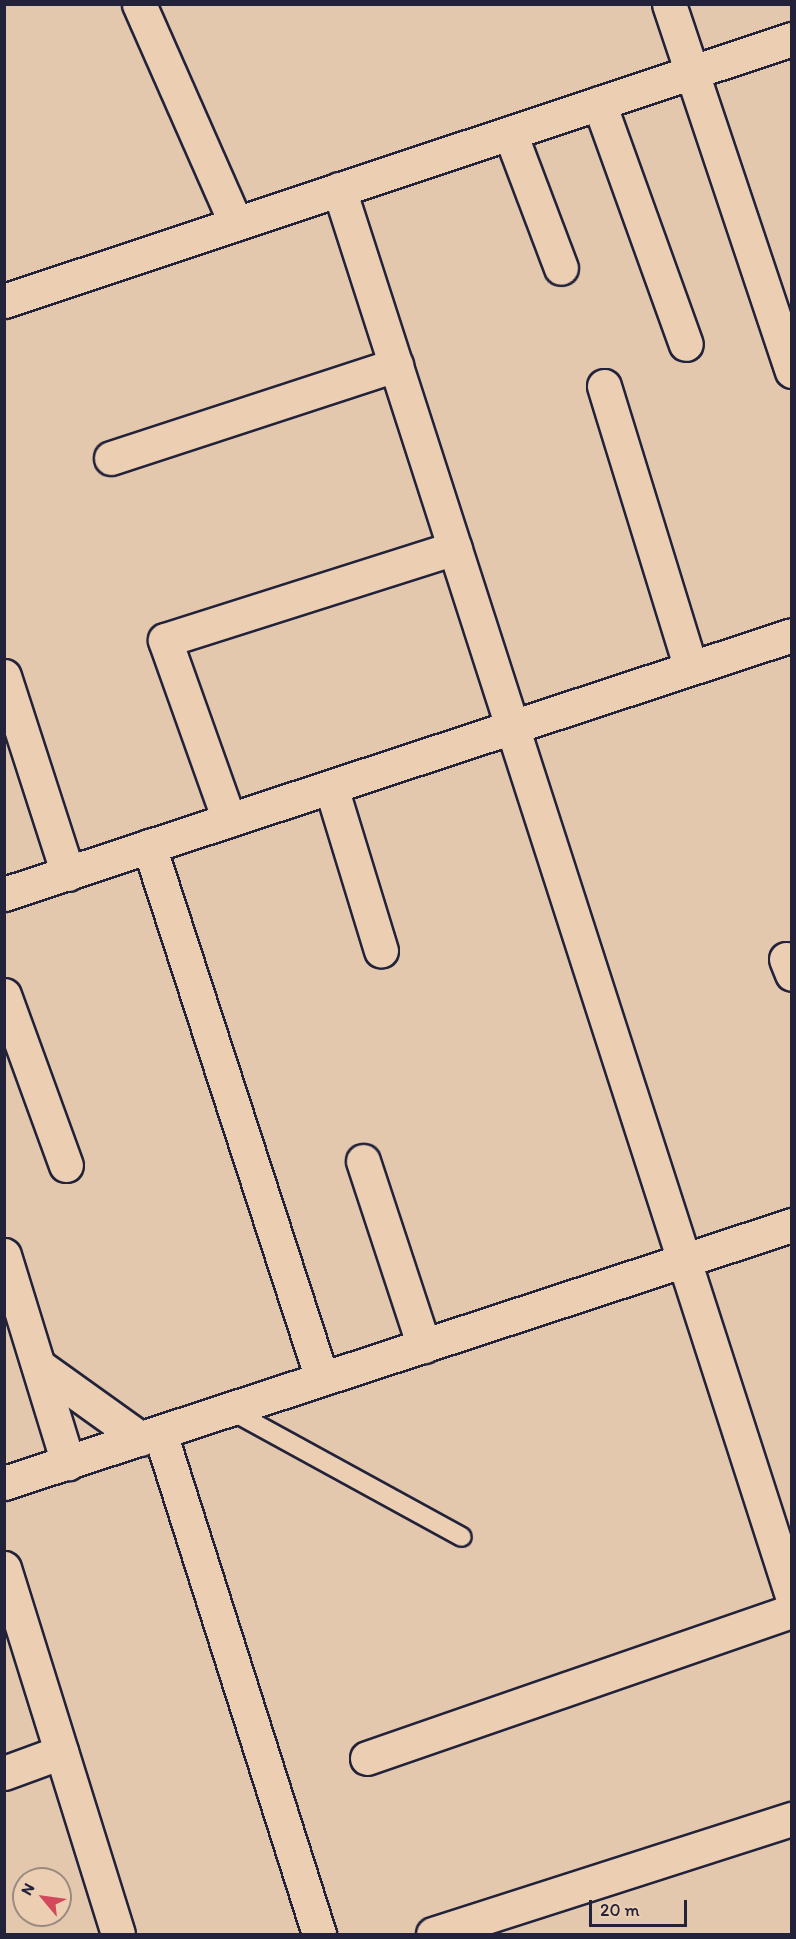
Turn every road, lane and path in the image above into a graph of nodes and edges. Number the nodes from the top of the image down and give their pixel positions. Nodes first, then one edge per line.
1 (139, 4) edge
2 (669, 4) edge
3 (792, 39) edge
4 (692, 72) junction
5 (599, 103) junction
6 (510, 133) junction
7 (339, 189) junction
8 (236, 224) junction
9 (561, 268) dead end
10 (4, 300) edge
11 (785, 331) edge
12 (686, 344) dead end
13 (396, 365) junction
14 (792, 371) edge
15 (604, 386) dead end
16 (111, 458) dead end
17 (455, 549) junction
18 (792, 635) edge
19 (691, 668) junction
20 (4, 676) edge
21 (512, 727) junction
22 (331, 787) junction
23 (229, 820) junction
24 (149, 846) junction
25 (68, 874) junction
26 (4, 894) edge
27 (381, 951) dead end
28 (4, 995) edge
29 (363, 1161) dead end
30 (66, 1165) dead end
31 (792, 1225) edge
32 (4, 1255) edge
33 (683, 1261) junction
34 (424, 1346) junction
35 (39, 1366) junction
36 (322, 1379) junction
37 (230, 1410) junction
38 (151, 1436) junction
39 (68, 1463) junction
40 (4, 1484) edge
41 (462, 1537) dead end
42 (4, 1568) edge
43 (792, 1596) edge
44 (792, 1611) edge
45 (61, 1752) junction
46 (368, 1758) dead end
47 (4, 1773) edge
48 (792, 1819) edge
49 (118, 1935) edge
50 (319, 1935) edge
51 (433, 1935) edge

1 - 8 street
2 - 4 street
3 - 4 street
4 - 5 street
4 - 11 street
5 - 6 street
5 - 12 street
6 - 7 street
6 - 9 street
7 - 8 street
7 - 13 street
8 - 10 street
11 - 14 street
13 - 16 street
13 - 17 street
15 - 19 street
17 - 21 street
17 - 23 street
18 - 19 street
19 - 21 street
20 - 25 street
21 - 22 street
21 - 33 street
22 - 23 street
22 - 27 street
23 - 24 street
24 - 25 street
24 - 36 street
25 - 26 street
28 - 30 street
29 - 34 street
31 - 33 street
32 - 35 street
33 - 34 street
33 - 43 street
34 - 36 street
35 - 38 street
35 - 39 street
36 - 37 street
37 - 38 street
37 - 41 lane
38 - 39 street
38 - 50 street
39 - 40 street
42 - 45 street
44 - 46 street
45 - 47 street
45 - 49 street
48 - 51 street

